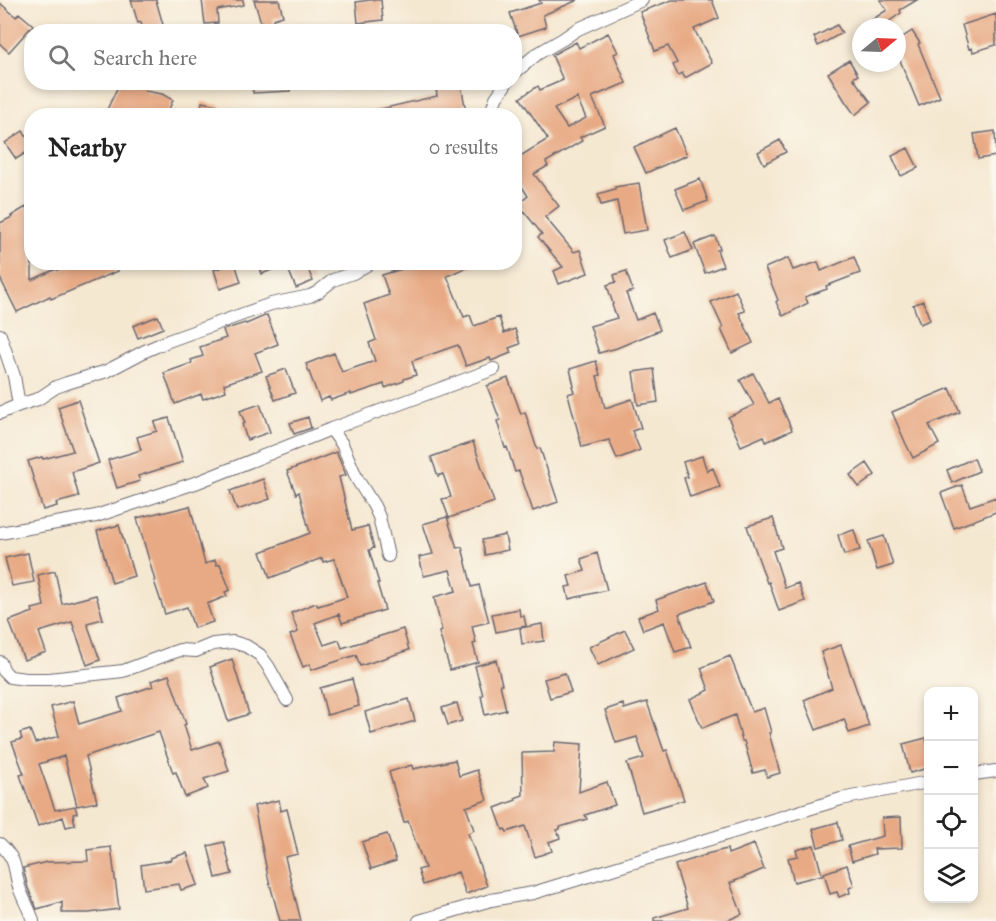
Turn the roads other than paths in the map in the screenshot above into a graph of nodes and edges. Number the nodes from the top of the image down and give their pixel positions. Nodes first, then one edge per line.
1 (642, 0) edge
2 (522, 66) edge
3 (502, 90) edge
4 (493, 108) edge
5 (358, 270) edge
6 (0, 335) edge
7 (494, 369) dead end
8 (19, 405) junction
9 (0, 413) edge
10 (331, 429) junction
11 (0, 533) edge
12 (388, 556) dead end
13 (0, 662) edge
14 (287, 700) dead end
15 (996, 771) edge
16 (978, 773) edge
17 (924, 783) edge
18 (0, 844) edge
19 (33, 921) edge
20 (419, 921) edge

1 - 2 street
3 - 4 street
5 - 8 street
6 - 8 street
7 - 10 street
8 - 9 street
10 - 11 street
10 - 12 street
13 - 14 street
15 - 16 street
17 - 20 street
18 - 19 street

